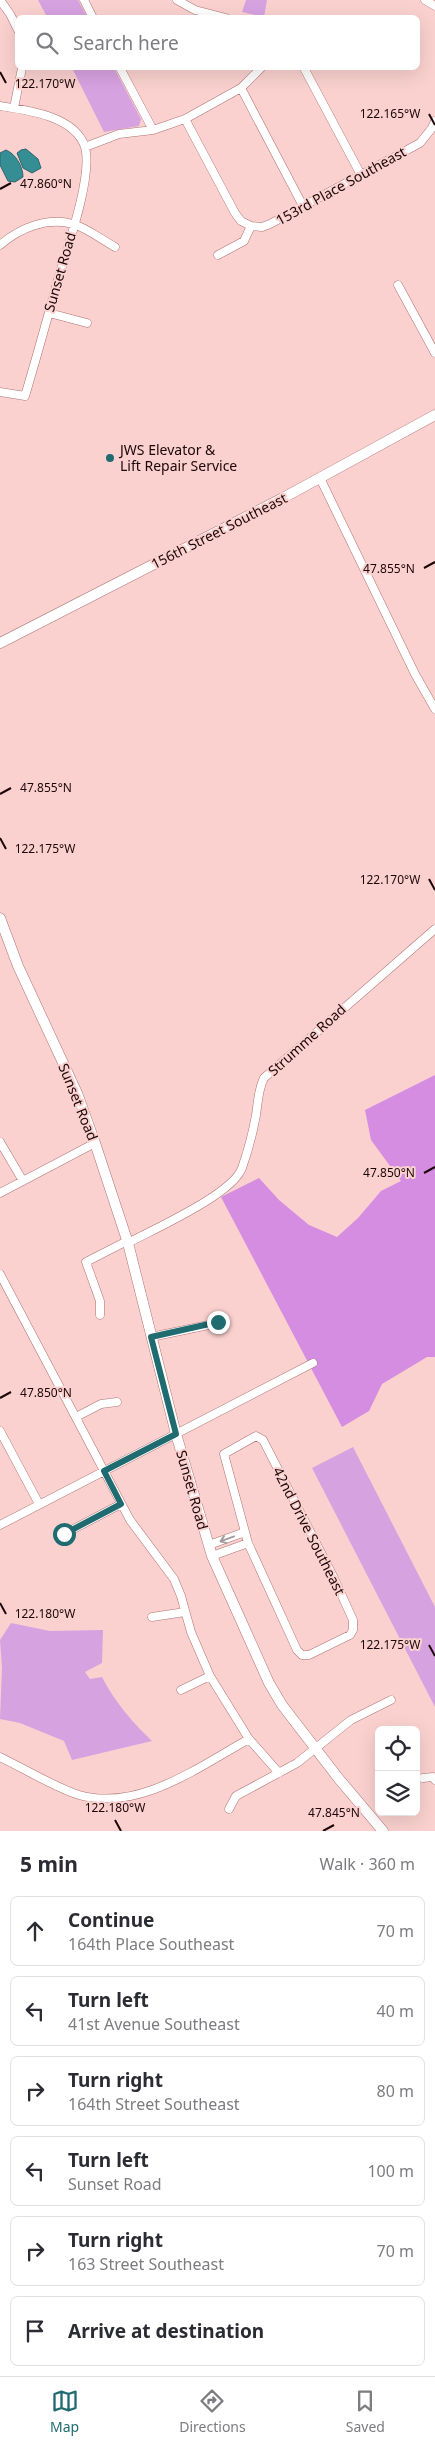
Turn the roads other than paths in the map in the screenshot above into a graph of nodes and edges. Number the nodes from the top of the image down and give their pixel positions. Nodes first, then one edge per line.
1 (0, 0) edge
2 (84, 0) edge
3 (177, 0) edge
4 (425, 0) edge
5 (435, 6) edge
6 (193, 14) edge
7 (92, 15) edge
8 (15, 24) edge
9 (22, 70) edge
10 (121, 70) edge
11 (259, 70) edge
12 (305, 70) edge
13 (242, 88) junction
14 (0, 106) edge
15 (14, 108) junction
16 (185, 119) junction
17 (435, 121) edge
18 (153, 130) junction
19 (85, 147) junction
20 (361, 175) junction
21 (304, 206) junction
22 (74, 224) junction
23 (251, 226) junction
24 (0, 245) edge
25 (115, 247) dead end
26 (218, 255) dead end
27 (398, 285) dead end
28 (49, 313) junction
29 (87, 323) dead end
30 (435, 353) edge
31 (0, 392) edge
32 (435, 415) edge
33 (320, 478) junction
34 (0, 643) edge
35 (435, 709) edge
36 (0, 918) edge
37 (435, 928) edge
38 (0, 1142) edge
39 (95, 1143) junction
40 (23, 1181) junction
41 (0, 1193) edge
42 (127, 1242) junction
43 (0, 1274) edge
44 (100, 1315) dead end
45 (218, 1322) dead end
46 (151, 1337) junction
47 (313, 1363) dead end
48 (118, 1402) dead end
49 (76, 1417) junction
50 (0, 1431) edge
51 (176, 1434) junction
52 (104, 1471) junction
53 (40, 1504) junction
54 (121, 1504) junction
55 (0, 1525) edge
56 (245, 1532) junction
57 (64, 1534) dead end
58 (248, 1543) junction
59 (209, 1545) junction
60 (212, 1556) junction
61 (185, 1612) junction
62 (152, 1617) dead end
63 (210, 1676) junction
64 (181, 1690) dead end
65 (391, 1700) dead end
66 (250, 1739) junction
67 (316, 1748) junction
68 (0, 1757) edge
69 (279, 1774) junction
70 (423, 1778) dead end
71 (435, 1780) edge
72 (229, 1809) dead end
73 (383, 1831) edge

1 - 8 street
2 - 7 street
3 - 6 street
4 - 5 street
9 - 15 street
10 - 18 street
11 - 13 street
12 - 20 street
13 - 16 street
13 - 21 street
14 - 15 street
15 - 19 street
16 - 18 street
16 - 23 street
17 - 20 street, 153rd Place Southeast
18 - 19 street
19 - 22 street, Sunset Road
20 - 21 street, 153rd Place Southeast
21 - 23 street, 153rd Place Southeast
22 - 24 street
22 - 25 street
22 - 28 street, Sunset Road
23 - 26 street
27 - 30 street
28 - 29 street
28 - 31 street, Sunset Road
32 - 33 street, 156th Street Southeast
33 - 34 street, 156th Street Southeast
33 - 35 street
36 - 39 street, Sunset Road
37 - 42 street, Strumme Road
38 - 40 street
39 - 40 street
39 - 42 street, Sunset Road
40 - 41 street
42 - 44 street, Strumme Road
42 - 46 street, Sunset Road
43 - 49 street
45 - 46 street
46 - 51 street, Sunset Road
47 - 51 street
48 - 49 street
49 - 52 street
50 - 53 street
51 - 52 street
51 - 59 street, Sunset Road
52 - 53 street
52 - 54 street
53 - 55 street
54 - 57 street
54 - 61 street
56 - 58 street
56 - 58 street, 42nd Drive Southeast
56 -> 59 street
58 - 60 street
59 - 60 street, Sunset Road
60 - 67 street, Sunset Road
61 - 62 street
61 - 63 street
63 - 64 street
63 - 66 street
65 - 67 street
66 - 68 street
66 - 69 street
67 - 69 street
67 - 73 street, Sunset Road
69 - 72 street
70 - 71 street

